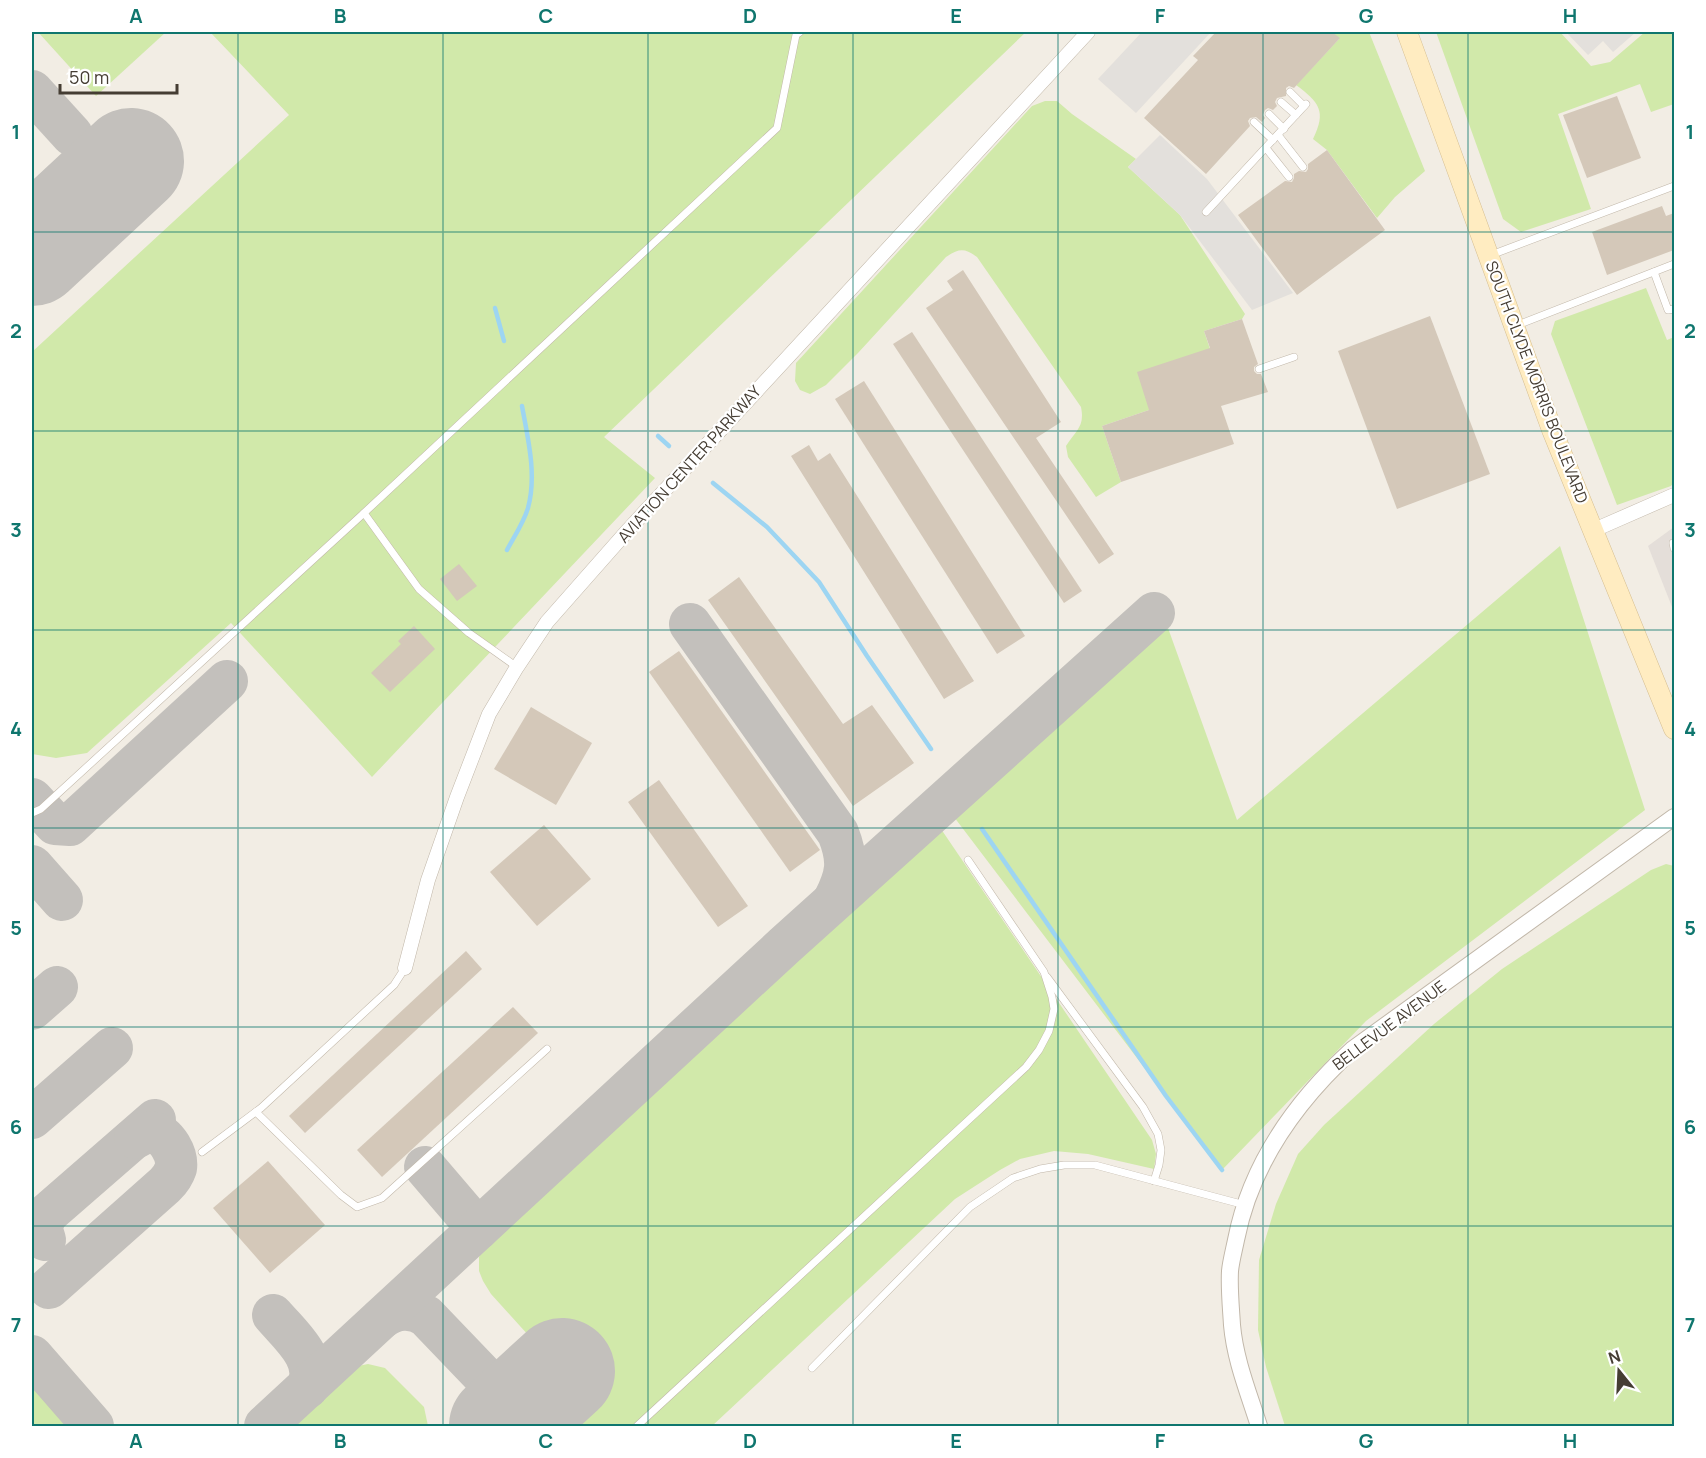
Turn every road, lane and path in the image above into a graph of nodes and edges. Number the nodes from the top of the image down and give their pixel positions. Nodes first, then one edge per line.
1 (800, 32) edge
2 (1088, 32) edge
3 (1407, 32) edge
4 (1290, 92) dead end
5 (1281, 102) dead end
6 (1269, 114) dead end
7 (1296, 116) junction
8 (1254, 122) dead end
9 (1284, 129) junction
10 (1276, 137) junction
11 (1266, 148) junction
12 (1303, 167) dead end
13 (1289, 177) dead end
14 (1674, 186) edge
15 (1206, 212) dead end
16 (1489, 256) junction
17 (1674, 264) edge
18 (1653, 272) junction
19 (1674, 309) edge
20 (1515, 326) junction
21 (1294, 357) dead end
22 (1259, 369) dead end
23 (1674, 495) edge
24 (364, 513) junction
25 (1594, 531) junction
26 (517, 667) junction
27 (1674, 729) edge
28 (32, 813) edge
29 (1674, 817) edge
30 (968, 860) dead end
31 (405, 968) joint
32 (1044, 972) junction
33 (547, 1049) dead end
34 (256, 1112) junction
35 (202, 1152) dead end
36 (1154, 1181) junction
37 (1245, 1204) junction
38 (812, 1368) dead end
39 (637, 1426) edge
40 (1259, 1426) edge

1 - 24 lane
2 - 26 street, AVIATION CENTER PARKWAY
3 - 16 main road, SOUTH CLYDE MORRIS BOULEVARD
4 - 7 lane
5 - 7 lane
6 - 9 lane
7 - 9 lane
8 - 10 lane
9 - 10 lane
10 - 11 lane
10 - 12 lane
11 - 13 lane
11 - 15 lane
14 - 16 lane
16 - 20 main road, SOUTH CLYDE MORRIS BOULEVARD
17 - 18 lane
18 - 19 lane
18 - 20 lane
20 - 25 main road, SOUTH CLYDE MORRIS BOULEVARD
21 - 22 lane
23 - 25 street
24 - 26 lane
24 - 28 lane
25 - 27 main road, SOUTH CLYDE MORRIS BOULEVARD
26 - 31 street, AVIATION CENTER PARKWAY
29 - 37 street, BELLEVUE AVENUE
30 - 32 lane
31 - 34 lane
32 - 36 lane
32 - 39 lane
33 - 34 lane
34 - 35 lane
36 - 37 lane
36 - 38 lane
37 - 40 street, BELLEVUE AVENUE

